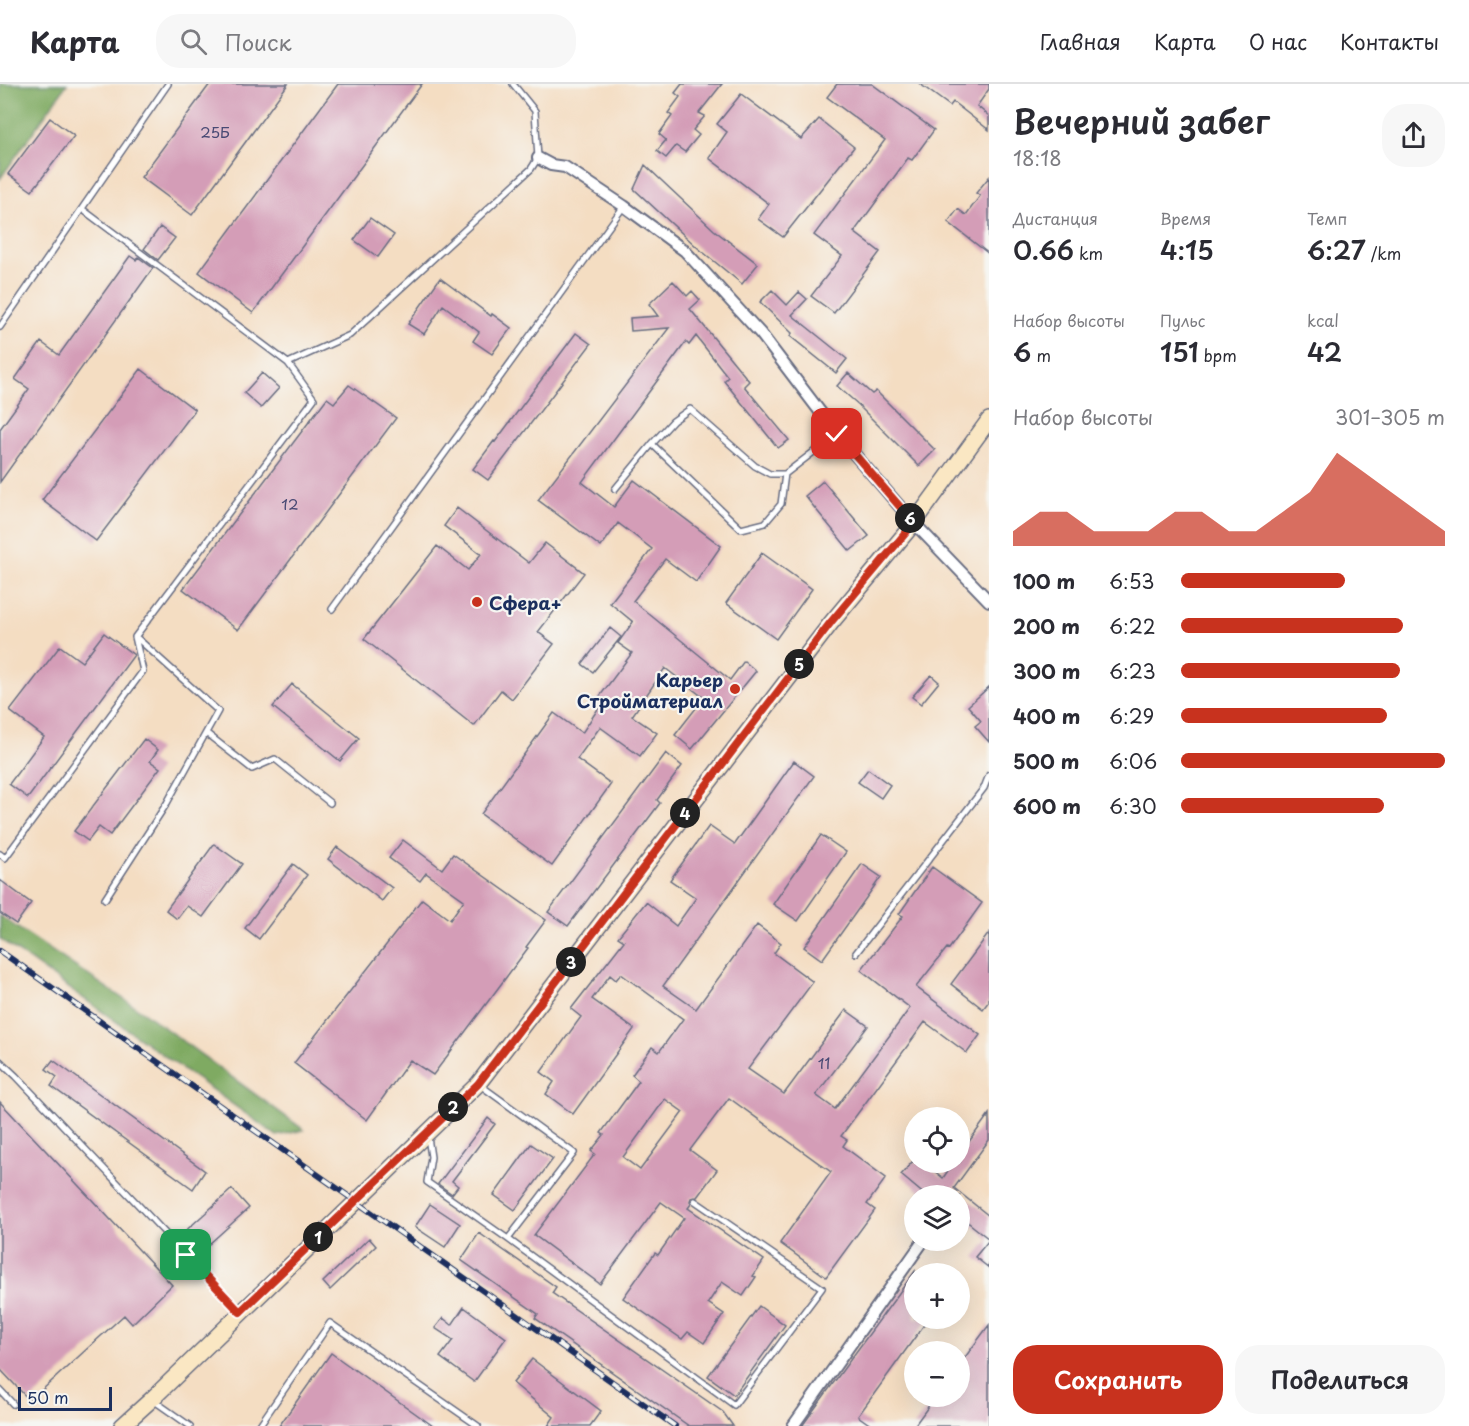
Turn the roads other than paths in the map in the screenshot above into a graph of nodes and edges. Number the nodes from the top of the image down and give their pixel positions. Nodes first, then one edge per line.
1 (168, 84) edge
2 (513, 84) edge
3 (538, 158) junction
4 (624, 207) junction
5 (82, 209) junction
6 (0, 327) edge
7 (288, 363) junction
8 (989, 420) edge
9 (837, 434) junction
10 (652, 444) junction
11 (785, 474) junction
12 (615, 489) dead end
13 (914, 523) junction
14 (989, 601) edge
15 (332, 609) dead end
16 (135, 637) junction
17 (206, 733) junction
18 (989, 775) edge
19 (330, 803) dead end
20 (0, 854) edge
21 (105, 899) dead end
22 (856, 953) dead end
23 (0, 1061) edge
24 (478, 1084) junction
25 (427, 1132) junction
26 (694, 1201) dead end
27 (508, 1239) junction
28 (916, 1251) edge
29 (240, 1312) junction
30 (0, 1390) edge
31 (152, 1399) junction
32 (13, 1404) dead end
33 (122, 1426) edge
34 (190, 1426) edge
35 (259, 1426) edge
36 (478, 1426) edge
37 (793, 1426) edge

1 - 5 lane
2 - 3 lane
3 - 4 street
3 - 7 lane
4 - 9 street
4 - 15 lane
5 - 6 lane
5 - 7 lane
7 - 16 lane
8 - 13 street
9 - 11 lane
9 - 13 street
10 - 11 lane
10 - 11 lane
10 - 12 lane
13 - 14 street
13 - 24 street
16 - 17 lane
16 - 20 lane
17 - 19 lane
17 - 21 lane
18 - 22 lane
23 - 29 lane
24 - 25 street
24 - 27 lane
25 - 27 lane
25 - 29 street
26 - 27 lane
28 - 37 street
29 - 31 street
30 - 32 lane
31 - 33 street
31 - 34 lane
35 - 36 lane

